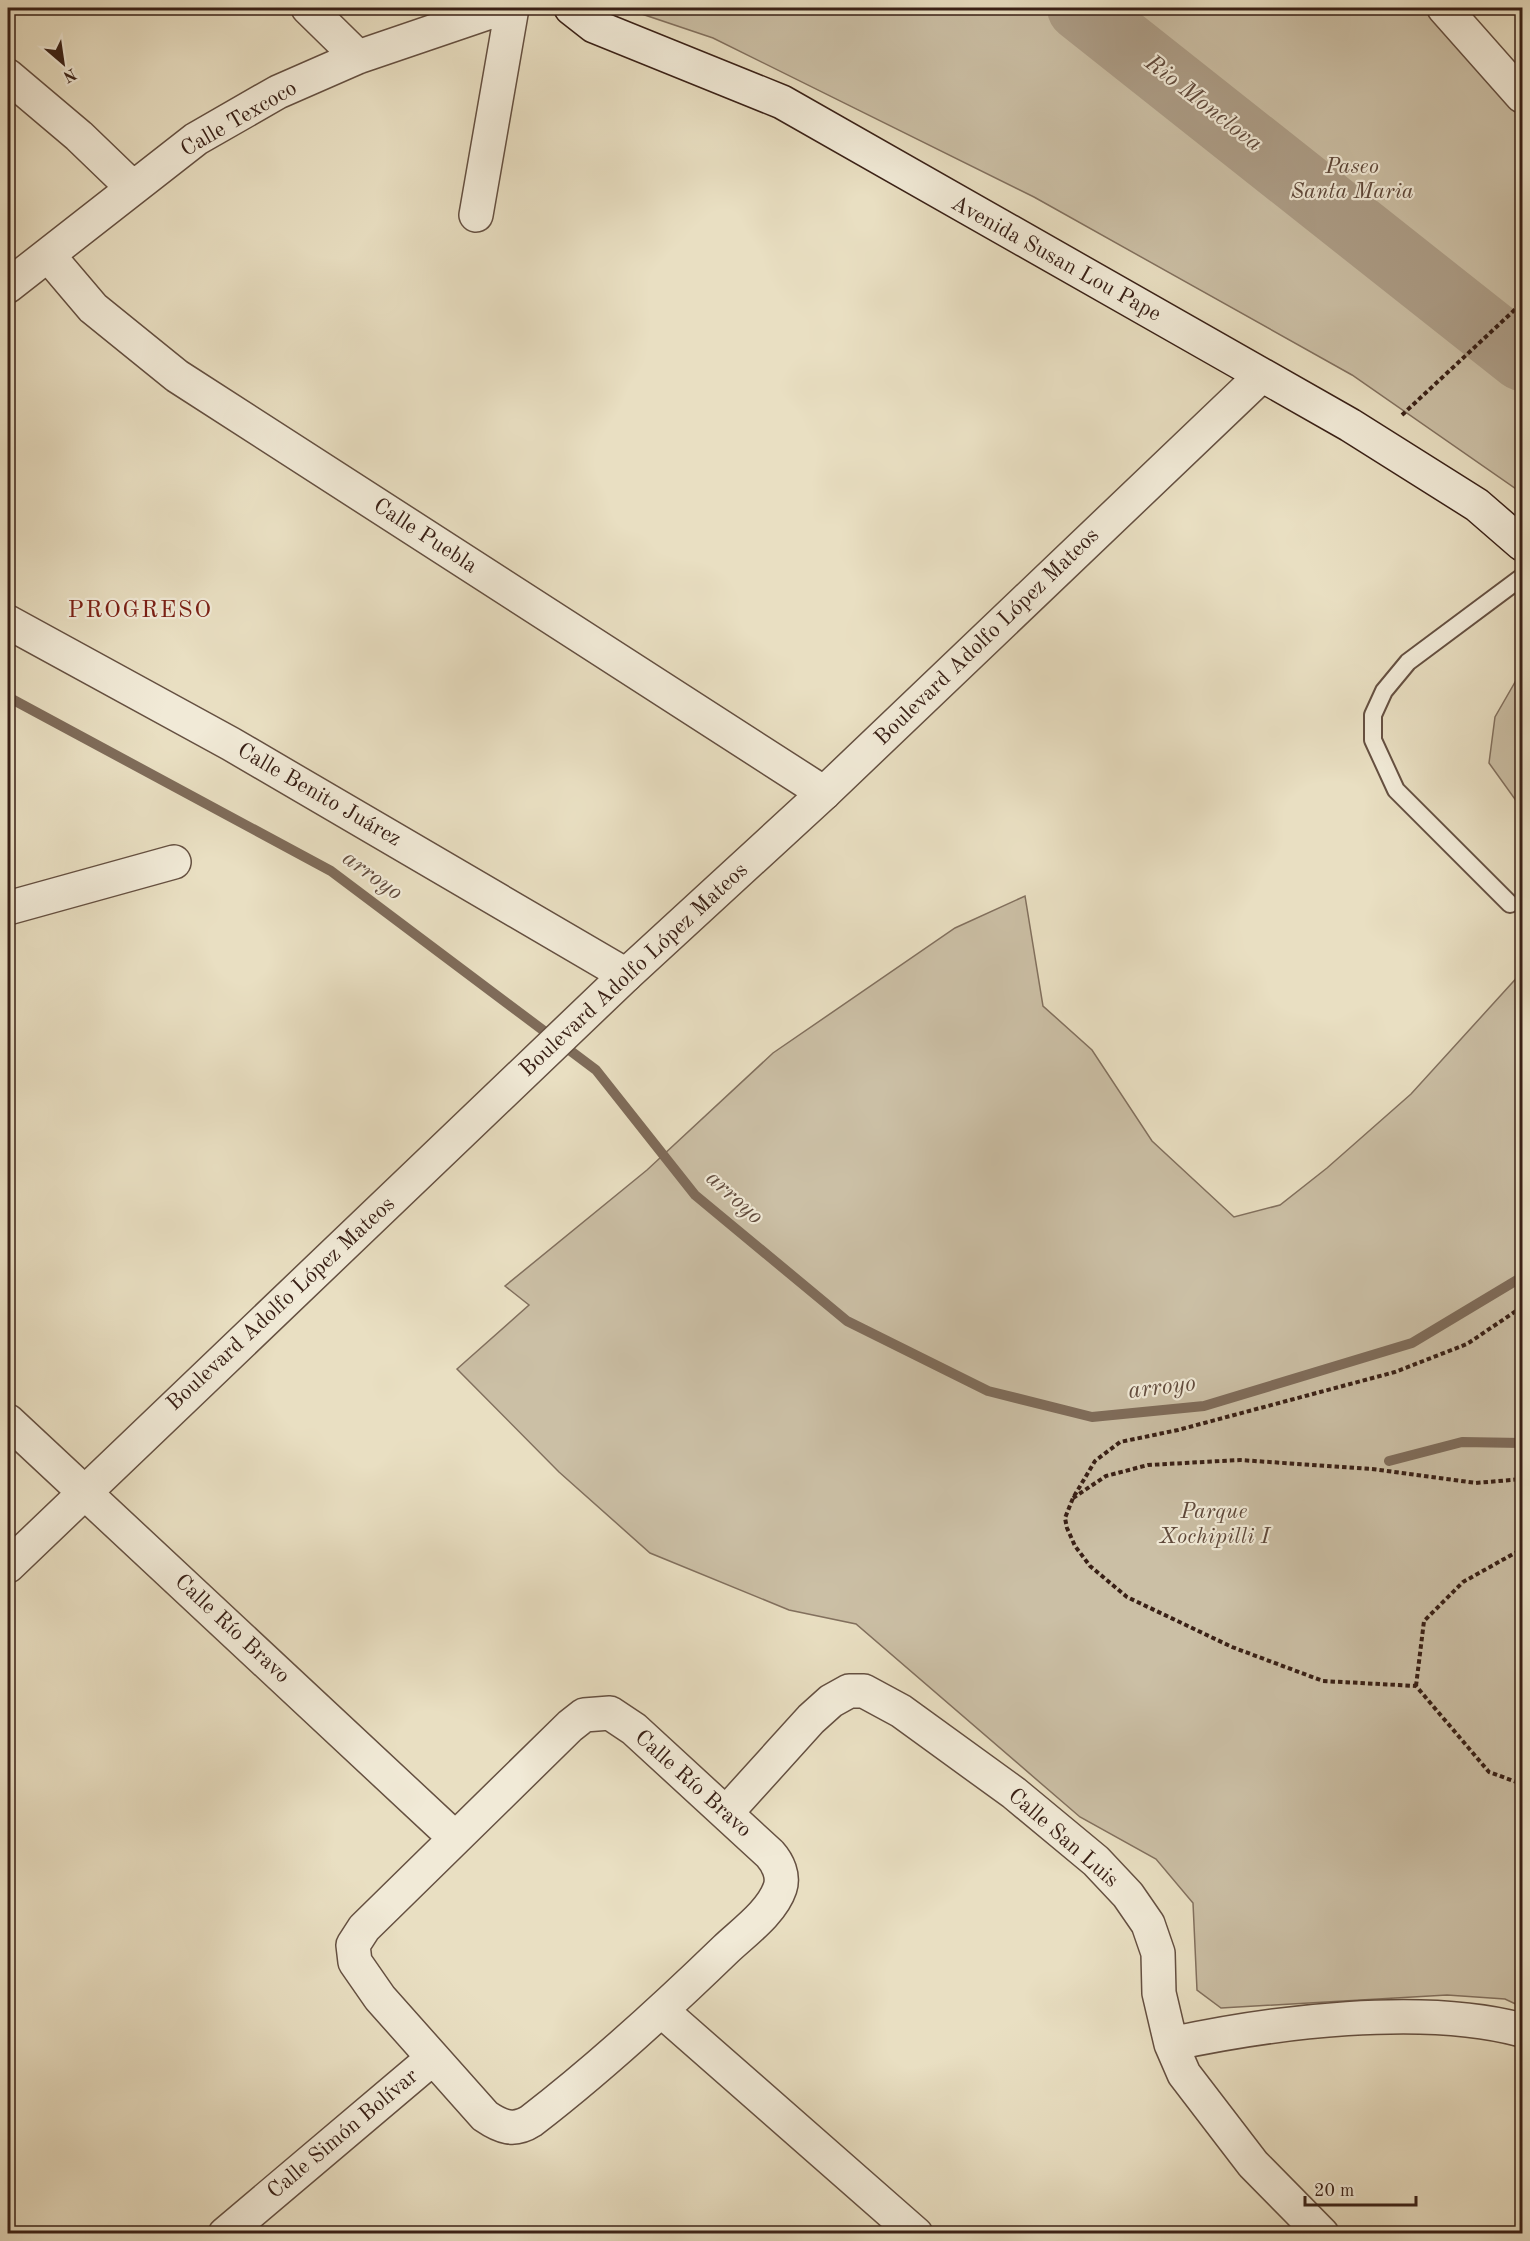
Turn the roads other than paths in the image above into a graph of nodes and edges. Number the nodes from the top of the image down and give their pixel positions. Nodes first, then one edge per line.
1 (308, 8) edge
2 (502, 8) edge
3 (512, 8) edge
4 (571, 8) edge
5 (1444, 8) edge
6 (358, 57) junction
7 (8, 76) edge
8 (1522, 96) edge
9 (133, 188) junction
10 (477, 215) dead end
11 (48, 255) junction
12 (8, 286) edge
13 (1261, 376) junction
14 (1522, 544) edge
15 (1522, 577) edge
16 (8, 622) edge
17 (824, 793) junction
18 (174, 862) dead end
19 (1510, 904) dead end
20 (8, 909) edge
21 (620, 981) junction
22 (8, 1421) edge
23 (84, 1491) junction
24 (8, 1566) edge
25 (726, 1813) junction
26 (455, 1838) junction
27 (662, 2011) junction
28 (1522, 2030) edge
29 (1171, 2044) junction
30 (433, 2058) junction
31 (225, 2234) edge
32 (916, 2234) edge
33 (1322, 2234) edge

1 - 6 street
2 - 6 street, Calle Texcoco
3 - 10 street
4 - 13 street, Avenida Susan Lou Pape
5 - 8 street
6 - 9 street, Calle Texcoco
7 - 9 street
9 - 11 street, Calle Texcoco
11 - 12 street, Calle Texcoco
11 - 17 street, Calle Puebla
13 - 14 street, Avenida Susan Lou Pape
13 - 17 street, Boulevard Adolfo López Mateos
15 - 19 lane
16 - 21 street, Calle Benito Juárez
17 - 21 street, Boulevard Adolfo López Mateos
18 - 20 street
21 - 23 street, Boulevard Adolfo López Mateos
22 - 23 street, Calle Río Bravo
23 - 24 street, Boulevard Adolfo López Mateos
23 - 26 street, Calle Río Bravo
25 - 26 street, Calle Río Bravo
25 - 27 street, Calle Río Bravo
25 - 29 street, Calle San Luis
26 - 30 street, Calle Río Bravo
27 - 30 street, Calle Río Bravo
27 - 32 street
28 - 29 street
29 - 33 street, Calle San Luis
30 - 31 street, Calle Simón Bolívar

